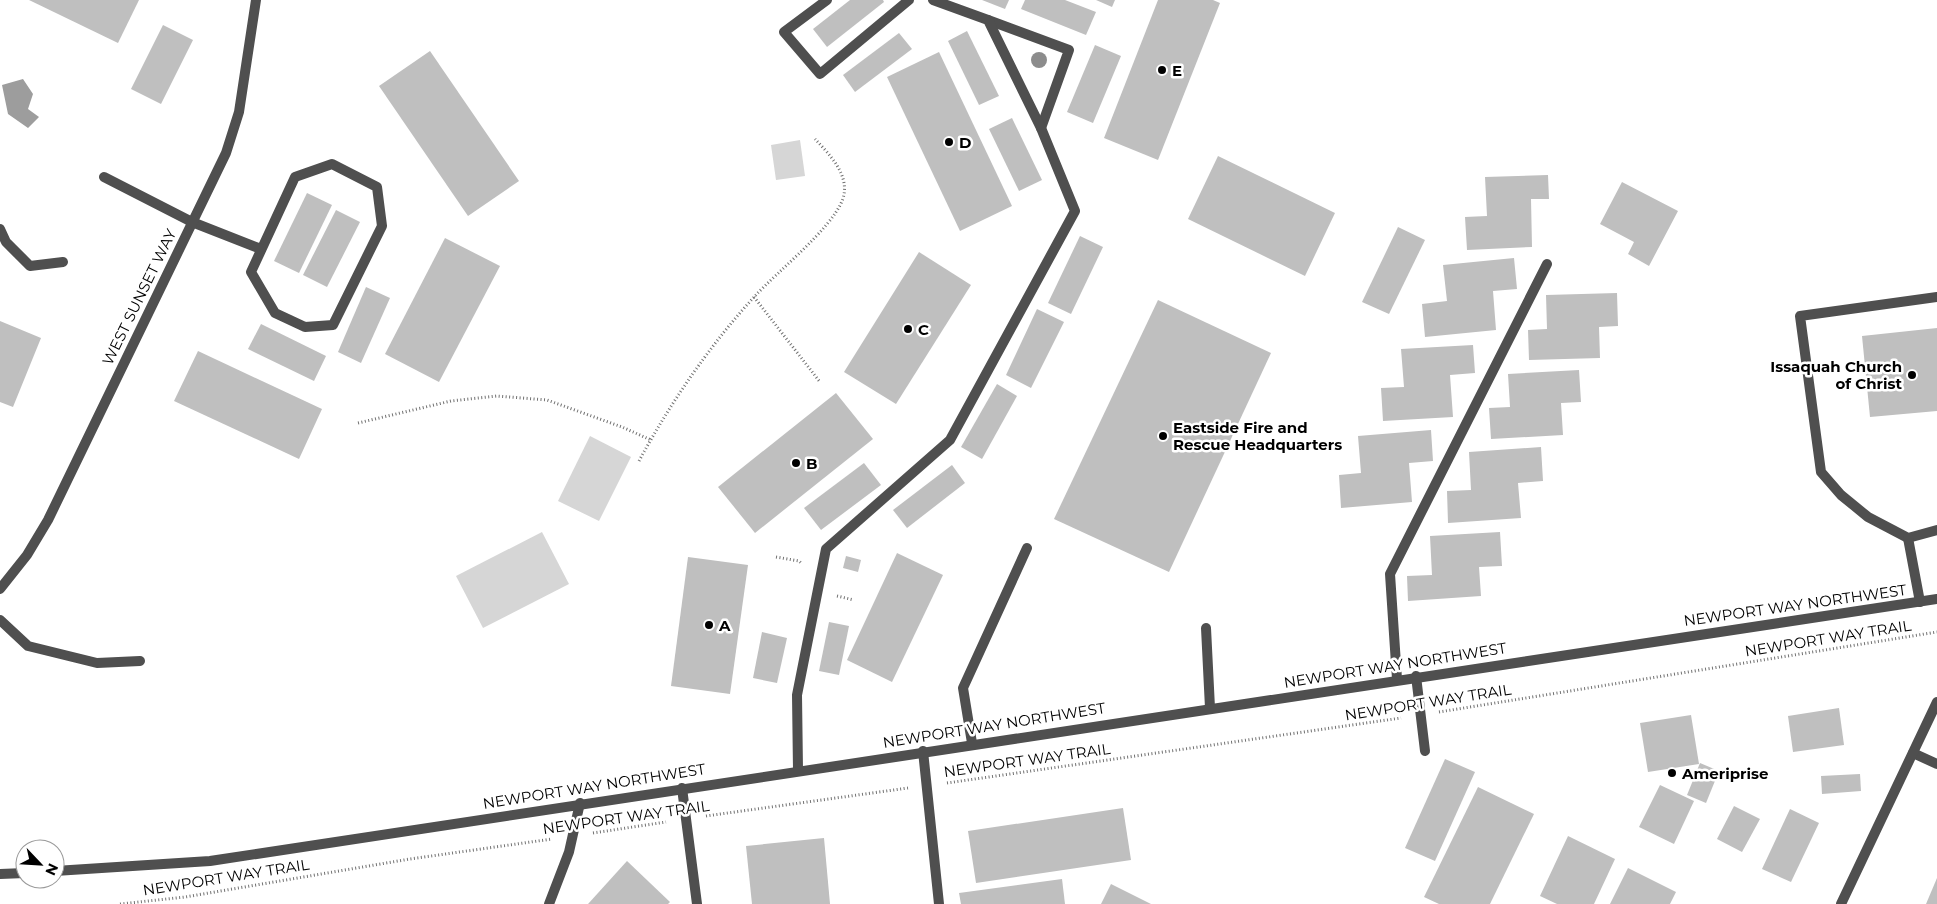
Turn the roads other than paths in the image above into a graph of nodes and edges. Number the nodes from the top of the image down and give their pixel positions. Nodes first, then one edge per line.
1 (256, 0) edge
2 (827, 0) edge
3 (909, 0) edge
4 (933, 0) edge
5 (988, 20) junction
6 (1040, 128) junction
7 (104, 177) dead end
8 (192, 222) junction
9 (0, 228) edge
10 (261, 249) junction
11 (63, 262) dead end
12 (1547, 264) dead end
13 (1937, 297) edge
14 (1937, 530) edge
15 (1908, 538) junction
16 (1027, 548) dead end
17 (0, 589) edge
18 (1937, 599) edge
19 (1920, 602) junction
20 (0, 620) edge
21 (1206, 628) dead end
22 (140, 661) dead end
23 (1416, 676) junction
24 (1397, 679) junction
25 (1937, 702) edge
26 (1210, 708) junction
27 (972, 744) junction
28 (922, 751) junction
29 (1426, 751) dead end
30 (1913, 752) junction
31 (1937, 764) edge
32 (798, 770) junction
33 (682, 788) junction
34 (580, 803) junction
35 (65, 870) edge
36 (15, 873) edge
37 (0, 874) edge
38 (549, 904) edge
39 (698, 904) edge
40 (939, 904) edge
41 (1841, 904) edge

1 - 8 street, WEST SUNSET WAY
2 - 3 street
4 - 5 street
5 - 6 street
5 - 6 street
6 - 32 street
7 - 8 street
8 - 10 street
8 - 17 street, WEST SUNSET WAY
9 - 11 street
10 - 10 street
12 - 24 street
13 - 15 street
14 - 15 street
15 - 19 street
16 - 27 street
18 - 19 street, NEWPORT WAY NORTHWEST
19 - 23 street, NEWPORT WAY NORTHWEST
20 - 22 street
21 - 26 street
23 - 24 street, NEWPORT WAY NORTHWEST
23 - 29 street
24 - 26 street, NEWPORT WAY NORTHWEST
25 - 30 street
26 - 27 street, NEWPORT WAY NORTHWEST
27 - 28 street, NEWPORT WAY NORTHWEST
28 - 32 street, NEWPORT WAY NORTHWEST
28 - 40 street
30 - 31 street
30 - 41 street
32 - 33 street, NEWPORT WAY NORTHWEST
33 - 34 street, NEWPORT WAY NORTHWEST
33 - 39 street
34 - 35 street, NEWPORT WAY NORTHWEST
34 - 38 street
36 - 37 street

